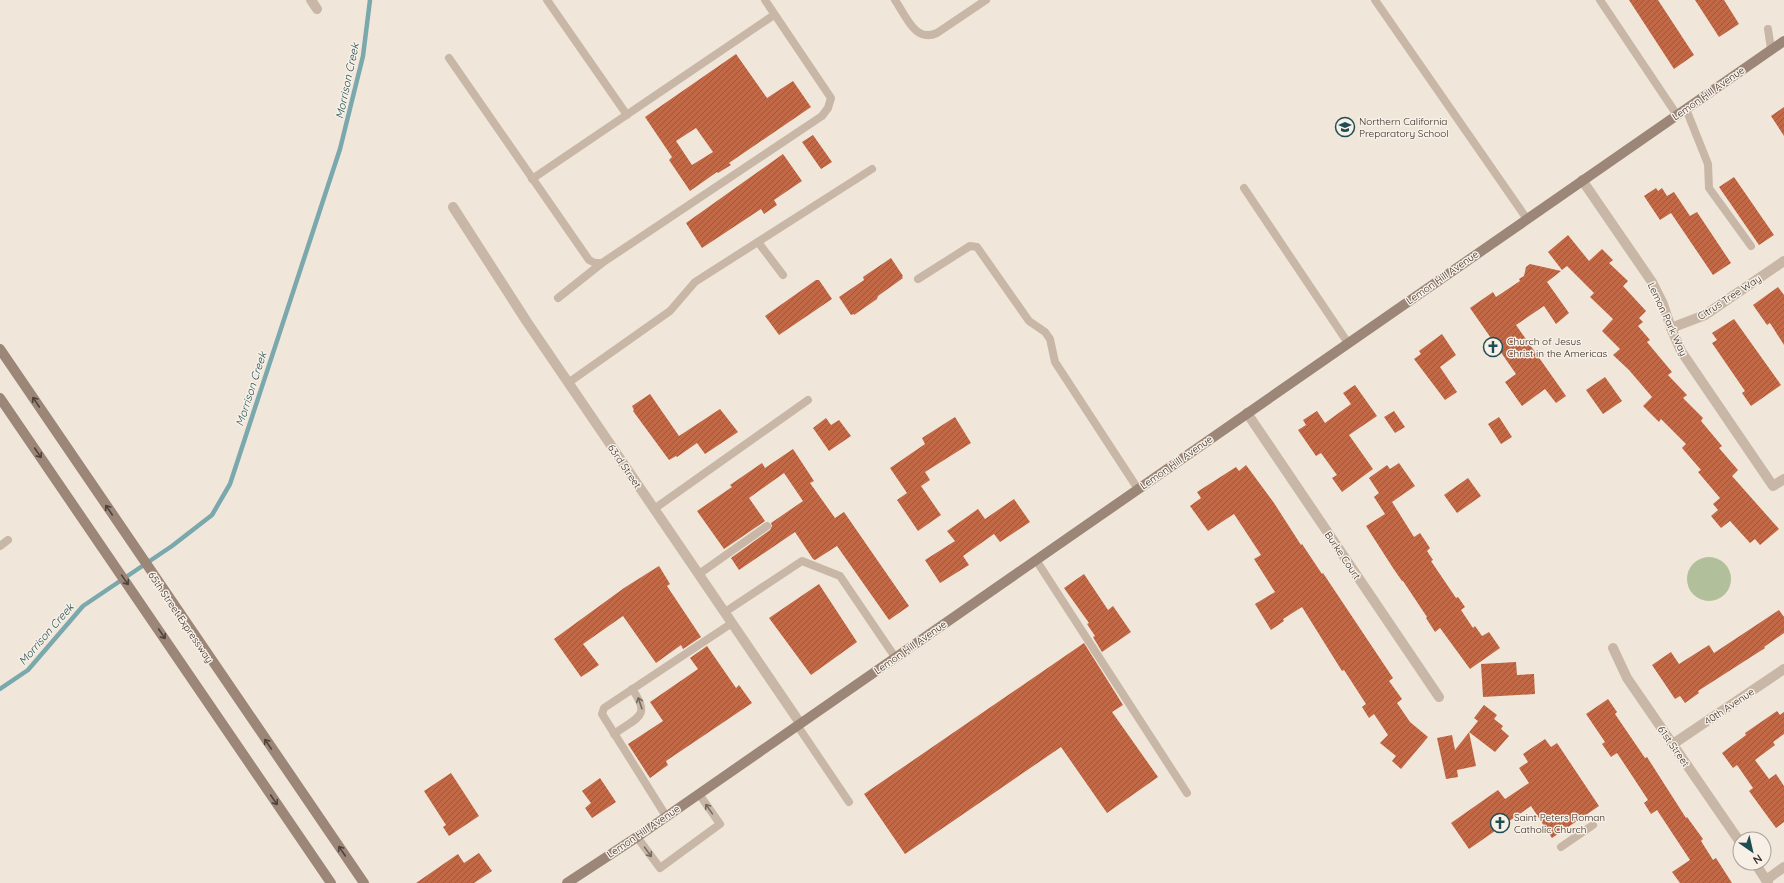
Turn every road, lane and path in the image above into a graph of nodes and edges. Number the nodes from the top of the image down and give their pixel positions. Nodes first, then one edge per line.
1 (311, 0) edge
2 (547, 0) edge
3 (765, 0) edge
4 (895, 0) edge
5 (986, 0) edge
6 (1375, 0) edge
7 (1600, 0) edge
8 (317, 9) dead end
9 (774, 15) junction
10 (1768, 29) dead end
11 (1784, 41) edge
12 (1771, 49) junction
13 (449, 58) dead end
14 (1686, 109) junction
15 (627, 115) junction
16 (1677, 115) junction
17 (872, 169) dead end
18 (532, 179) junction
19 (1582, 180) junction
20 (1244, 188) dead end
21 (453, 207) dead end
22 (1527, 219) junction
23 (758, 242) junction
24 (1751, 246) dead end
25 (1784, 261) edge
26 (602, 263) junction
27 (783, 275) dead end
28 (918, 279) dead end
29 (558, 298) dead end
30 (1671, 328) junction
31 (1348, 344) junction
32 (0, 349) edge
33 (568, 383) junction
34 (0, 398) edge
35 (808, 400) dead end
36 (1247, 413) junction
37 (1784, 479) edge
38 (1138, 489) junction
39 (654, 509) junction
40 (767, 526) dead end
41 (8, 540) dead end
42 (0, 546) edge
43 (1036, 560) junction
44 (699, 574) junction
45 (725, 612) junction
46 (732, 623) junction
47 (1612, 648) dead end
48 (895, 657) junction
49 (1784, 669) edge
50 (632, 689) junction
51 (1439, 697) dead end
52 (799, 724) junction
53 (614, 734) junction
54 (1673, 744) junction
55 (1187, 793) dead end
56 (699, 794) junction
57 (849, 802) dead end
58 (666, 816) junction
59 (1593, 825) dead end
60 (1732, 831) edge
61 (637, 836) junction
62 (1561, 847) dead end
63 (1784, 867) edge
64 (1760, 871) edge
65 (1767, 881) edge
66 (331, 883) edge
67 (364, 883) edge
68 (567, 883) edge

1 - 8 street
2 - 15 lane
3 - 9 lane
4 - 5 lane
6 - 22 lane
7 - 16 lane
9 - 15 lane
9 - 26 lane
10 - 12 lane
11 - 12 street, Lemon Hill Avenue
12 - 14 street, Lemon Hill Avenue
13 - 18 lane
14 - 16 street, Lemon Hill Avenue
14 - 24 lane
15 - 18 lane
16 - 19 street, Lemon Hill Avenue
17 - 23 lane
18 - 26 lane
19 - 22 street, Lemon Hill Avenue
19 - 30 street, Lemon Park Way
20 - 31 lane
21 - 33 street, 63rd Street
22 - 31 street, Lemon Hill Avenue
23 - 27 lane
23 - 33 lane
25 - 30 street, Citrus Tree Way
26 - 29 lane
28 - 38 lane
30 - 37 street, Lemon Park Way
31 - 36 street, Lemon Hill Avenue
67 -> 32 street, 65th Street Expressway
33 - 39 street, 63rd Street
34 -> 66 street
35 - 39 lane
36 - 38 street, Lemon Hill Avenue
36 - 51 street, Burke Court
38 - 43 street, Lemon Hill Avenue
39 - 44 street, 63rd Street
40 - 44 lane
41 - 42 lane
43 - 48 street, Lemon Hill Avenue
43 - 55 lane
44 - 45 street, 63rd Street
45 - 46 street, 63rd Street
45 - 48 lane
46 - 50 lane
46 - 52 street, 63rd Street
47 - 54 street, 61st Street
48 - 52 street, Lemon Hill Avenue
49 - 54 street, 40th Avenue
53 -> 50 lane
50 - 53 lane
52 - 56 street, Lemon Hill Avenue
52 - 57 lane
53 - 58 lane
54 - 60 street, 61st Street
56 - 58 street, Lemon Hill Avenue
61 -> 56 lane
58 - 61 street, Lemon Hill Avenue
59 - 62 lane
61 - 68 street, Lemon Hill Avenue
63 - 65 street
64 - 65 street

